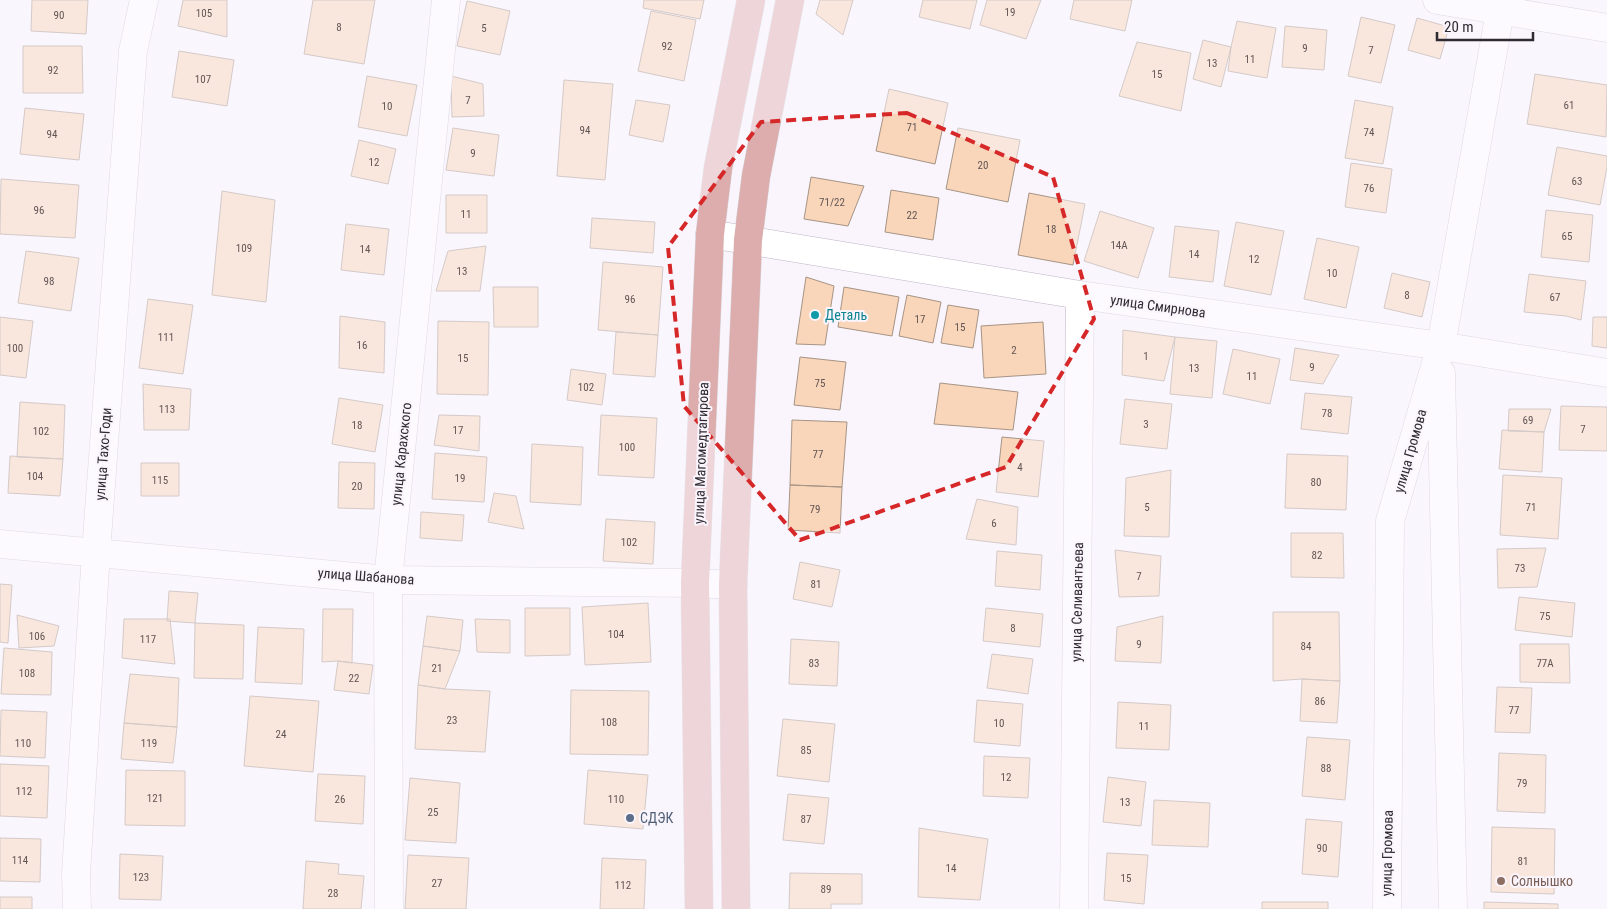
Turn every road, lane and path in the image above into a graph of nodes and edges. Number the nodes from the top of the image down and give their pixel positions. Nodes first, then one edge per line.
1 (144, 0) edge
2 (446, 0) edge
3 (751, 0) edge
4 (790, 0) edge
5 (1437, 0) edge
6 (1501, 5) edge
7 (1607, 28) edge
8 (710, 234) junction
9 (748, 240) junction
10 (1080, 296) junction
11 (1441, 346) junction
12 (1607, 373) edge
13 (0, 544) edge
14 (96, 552) junction
15 (388, 580) junction
16 (695, 583) junction
17 (733, 585) junction
18 (77, 909) edge
19 (389, 909) edge
20 (699, 909) edge
21 (736, 909) edge
22 (1074, 909) edge
23 (1387, 909) edge
24 (1452, 909) edge

1 - 14 street, улица Тахо-Годи
2 - 15 street, улица Карахского
3 - 8 main road, улица Магомедтагирова
4 - 9 main road
5 - 6 street
6 - 7 street
6 - 11 street, улица Громова
8 - 9 street, улица Смирнова
8 - 16 main road, улица Магомедтагирова
9 - 10 street, улица Смирнова
9 - 17 main road
10 - 11 street, улица Смирнова
10 - 22 street, улица Селивантьева
11 - 12 street, улица Смирнова
11 - 23 street, улица Громова
11 - 24 street
13 - 14 street, улица Шабанова
14 - 15 street, улица Шабанова
14 - 18 street, улица Тахо-Годи
15 - 16 street, улица Шабанова
15 - 19 street, улица Карахского
16 - 17 street, улица Шабанова
16 - 20 main road, улица Магомедтагирова
17 - 21 main road

